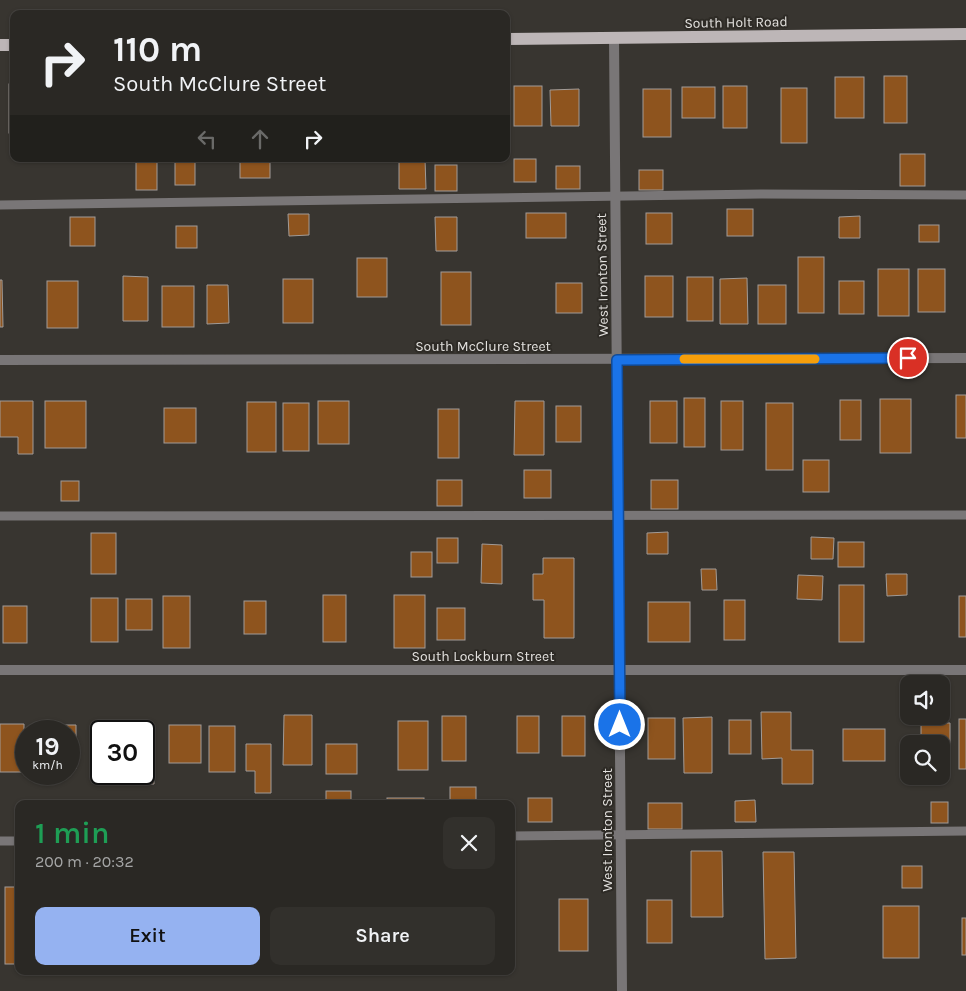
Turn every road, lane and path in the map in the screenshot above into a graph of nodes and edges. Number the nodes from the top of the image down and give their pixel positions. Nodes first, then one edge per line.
1 (966, 34) edge
2 (614, 38) junction
3 (510, 39) edge
4 (966, 195) edge
5 (616, 197) junction
6 (0, 205) edge
7 (966, 358) edge
8 (0, 360) edge
9 (617, 360) junction
10 (966, 515) edge
11 (0, 516) edge
12 (618, 516) junction
13 (0, 670) edge
14 (620, 670) junction
15 (966, 670) edge
16 (966, 832) edge
17 (620, 835) junction
18 (515, 836) edge
19 (0, 841) edge
20 (15, 841) edge
21 (622, 991) edge

1 - 2 main road, South Holt Road
2 - 3 main road, South Holt Road
2 - 5 street, West Ironton Street
4 - 5 lane
5 - 6 lane
5 - 9 street, West Ironton Street
7 - 9 street, South McClure Street
8 - 9 street, South McClure Street
9 - 12 street, West Ironton Street
10 - 12 lane
11 - 12 lane
12 - 14 street, West Ironton Street
13 - 14 street, South Lockburn Street
14 - 15 street, South Lockburn Street
14 - 17 street, West Ironton Street
16 - 17 lane
17 - 18 lane
17 - 21 street, West Ironton Street
19 - 20 lane

